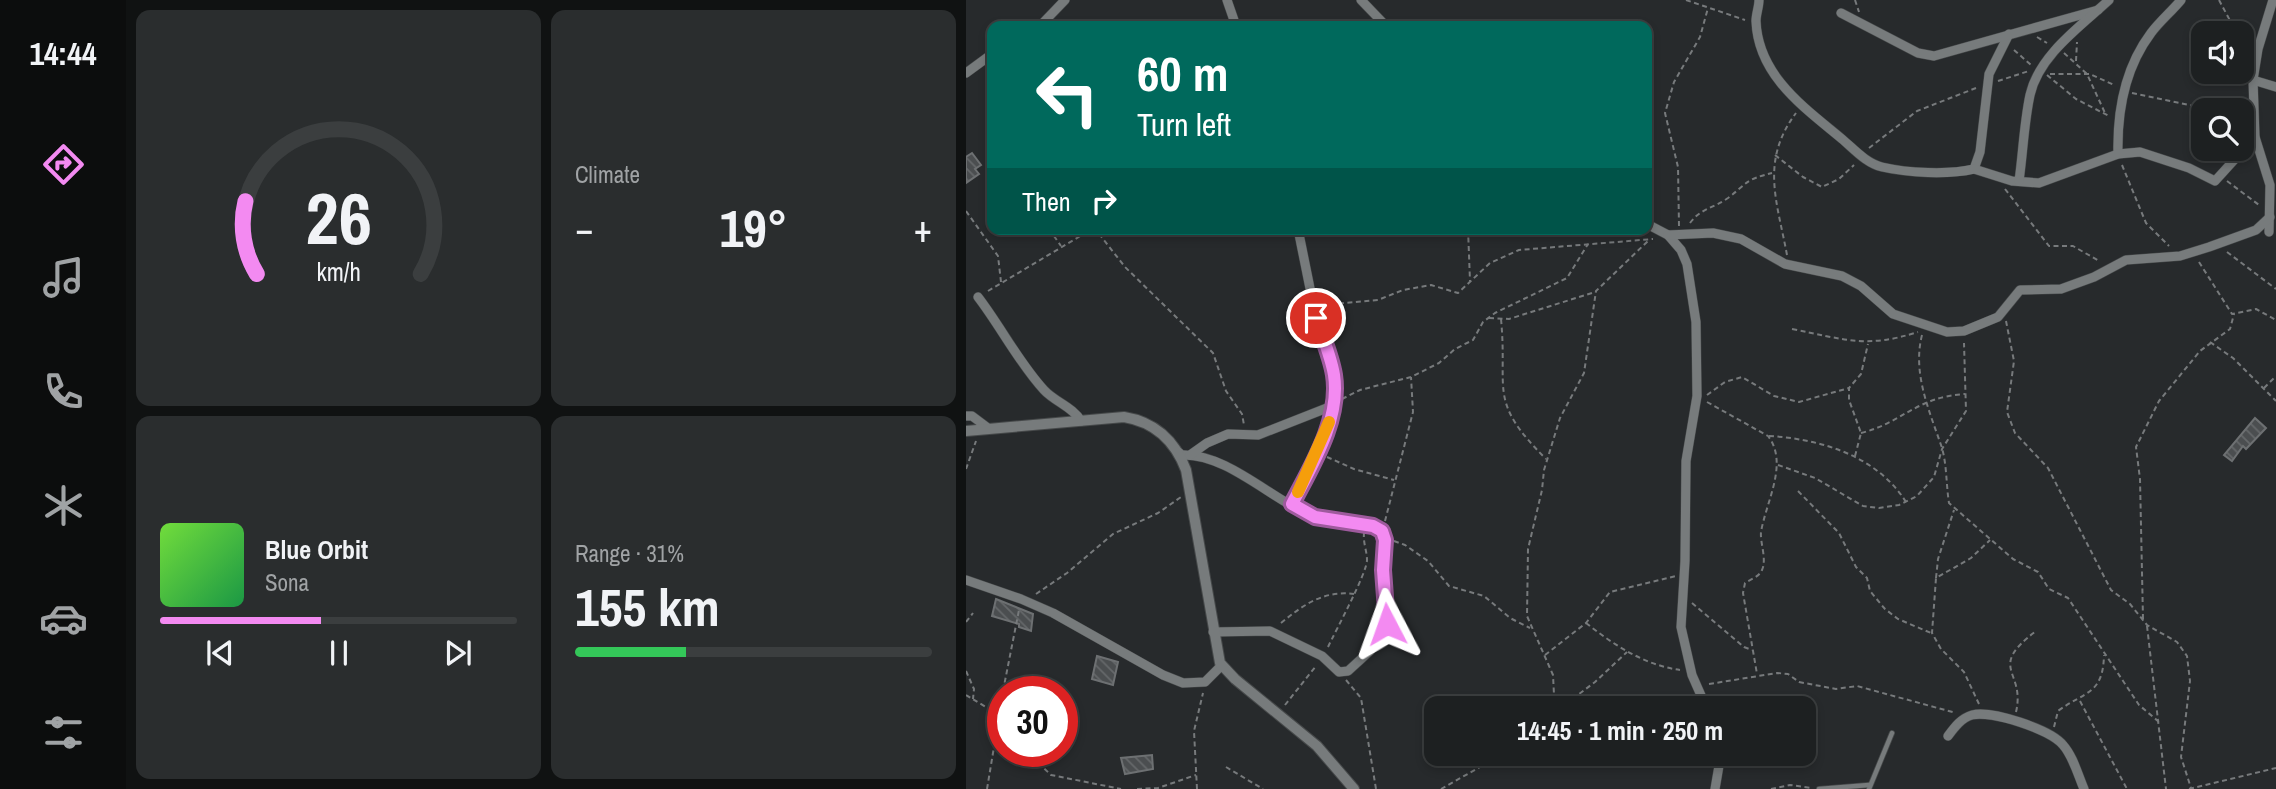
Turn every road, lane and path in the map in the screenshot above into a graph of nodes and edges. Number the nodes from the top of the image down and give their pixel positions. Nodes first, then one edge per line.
1 (1065, 0) edge
2 (1227, 0) edge
3 (1361, 0) edge
4 (1686, 0) edge
5 (1759, 0) edge
6 (2109, 0) edge
7 (2181, 0) edge
8 (2219, 0) edge
9 (2273, 0) edge
10 (1708, 8) junction
11 (2098, 10) junction
12 (1841, 13) dead end
13 (1046, 21) edge
14 (1234, 21) edge
15 (1381, 21) edge
16 (1756, 24) junction
17 (2080, 27) junction
18 (2023, 29) junction
19 (2009, 34) junction
20 (2260, 41) junction
21 (2003, 43) junction
22 (2057, 49) junction
23 (987, 58) edge
24 (2076, 62) junction
25 (966, 73) edge
26 (2043, 73) junction
27 (2087, 74) junction
28 (2254, 74) edge
29 (2254, 80) edge
30 (1988, 84) junction
31 (2253, 84) edge
32 (2276, 87) edge
33 (2123, 91) junction
34 (2191, 105) edge
35 (1801, 107) junction
36 (2105, 113) junction
37 (2118, 123) junction
38 (2255, 137) junction
39 (2118, 154) junction
40 (1774, 155) junction
41 (1861, 156) junction
42 (1974, 169) junction
43 (1773, 173) junction
44 (1996, 177) junction
45 (2220, 177) junction
46 (2020, 181) junction
47 (966, 211) edge
48 (2270, 214) junction
49 (1652, 227) edge
50 (2269, 232) dead end
51 (1680, 234) junction
52 (1053, 235) edge
53 (1082, 235) edge
54 (1100, 235) edge
55 (1299, 235) edge
56 (1468, 235) edge
57 (1668, 235) junction
58 (1649, 240) junction
59 (1589, 243) junction
60 (2218, 244) junction
61 (1062, 247) junction
62 (2188, 253) junction
63 (2118, 263) junction
64 (1788, 265) junction
65 (1470, 282) junction
66 (1001, 283) junction
67 (2276, 289) edge
68 (1596, 291) junction
69 (978, 297) joint
70 (1314, 306) junction
71 (2004, 313) junction
72 (2234, 314) junction
73 (1488, 318) junction
74 (1501, 319) junction
75 (2276, 320) edge
76 (1792, 329) dead end
77 (1964, 331) junction
78 (2210, 342) junction
79 (1868, 343) junction
80 (2276, 376) edge
81 (1411, 377) junction
82 (1849, 388) junction
83 (2263, 389) junction
84 (1966, 394) junction
85 (2276, 401) edge
86 (1925, 402) junction
87 (1332, 406) junction
88 (966, 416) edge
89 (1081, 421) junction
90 (977, 429) edge
91 (1861, 433) junction
92 (1244, 435) junction
93 (1768, 436) junction
94 (1176, 449) junction
95 (1942, 449) junction
96 (1317, 452) junction
97 (1190, 455) junction
98 (1854, 457) junction
99 (1547, 460) junction
100 (1777, 464) junction
101 (966, 469) edge
102 (1395, 480) junction
103 (1190, 490) junction
104 (1798, 491) dead end
105 (1906, 502) junction
106 (1292, 504) junction
107 (1954, 509) junction
108 (1365, 524) junction
109 (1384, 536) junction
110 (1990, 540) junction
111 (1684, 573) junction
112 (1936, 579) junction
113 (966, 580) edge
114 (1355, 594) junction
115 (1682, 597) junction
116 (1024, 599) junction
117 (973, 613) dead end
118 (2143, 621) junction
119 (966, 622) edge
120 (1586, 623) junction
121 (2147, 625) junction
122 (1531, 629) junction
123 (1272, 631) junction
124 (2036, 631) dead end
125 (1213, 632) junction
126 (1932, 634) junction
127 (1752, 650) junction
128 (1627, 652) junction
129 (2104, 654) junction
130 (1322, 656) junction
131 (1544, 656) junction
132 (1222, 665) junction
133 (966, 671) edge
134 (1691, 671) junction
135 (1342, 673) junction
136 (1757, 674) junction
137 (1007, 676) edge
138 (1205, 682) junction
139 (1699, 691) junction
140 (966, 695) edge
141 (1554, 696) edge
142 (1578, 696) edge
143 (1685, 696) edge
144 (1701, 696) edge
145 (973, 699) junction
146 (2080, 700) junction
147 (987, 710) edge
148 (1275, 712) junction
149 (1983, 715) junction
150 (1967, 717) junction
151 (2014, 720) junction
152 (2159, 722) junction
153 (1892, 733) dead end
154 (1948, 736) dead end
155 (2052, 737) junction
156 (1226, 766) dead end
157 (1482, 766) edge
158 (1719, 766) edge
159 (990, 767) edge
160 (1043, 767) edge
161 (2276, 768) edge
162 (1196, 775) junction
163 (1869, 787) edge
164 (1158, 788) edge
165 (986, 789) edge
166 (1121, 789) edge
167 (1137, 789) edge
168 (1197, 789) edge
169 (1263, 789) edge
170 (1354, 789) edge
171 (1376, 789) edge
172 (1441, 789) edge
173 (1715, 789) edge
174 (1771, 789) edge
175 (1818, 789) edge
176 (2084, 789) edge
177 (2127, 789) edge
178 (2166, 789) edge
179 (2190, 789) edge

1 - 13 street
2 - 14 street
3 - 15 street
4 - 10 path
5 - 16 street
6 - 11 street
7 - 33 street
8 - 20 path
9 - 20 street
10 - 16 path
10 - 51 path
11 - 17 street
11 - 18 street
12 - 19 street
16 - 35 street
17 - 22 street
17 - 24 path
18 - 19 street
18 - 22 path
19 - 21 street
20 - 28 street
21 - 30 street
21 - 30 path
22 - 24 path
22 - 26 street
23 - 25 street
24 - 27 path
26 - 27 path
26 - 36 path
26 - 46 street
27 - 33 path
27 - 36 path
29 - 32 street
30 - 41 path
30 - 42 street
31 - 38 street
33 - 34 path
33 - 37 street
35 - 40 path
35 - 41 street
36 - 37 path
37 - 39 street
38 - 45 street
38 - 48 street
39 - 45 street
39 - 46 street
39 - 62 path
40 - 41 path
40 - 43 path
41 - 42 street
42 - 44 street
43 - 51 path
43 - 64 path
44 - 46 street
44 - 63 path
45 - 48 path
47 - 66 path
48 - 50 street
48 - 60 street
49 - 57 street
51 - 57 street
51 - 64 street
52 - 61 path
53 - 61 path
54 - 92 path
55 - 70 street
56 - 65 path
57 - 58 path
57 - 111 street
58 - 59 path
58 - 68 path
59 - 65 path
59 - 73 path
60 - 62 street
60 - 67 path
61 - 66 path
62 - 63 street
62 - 72 path
63 - 71 street
64 - 77 street
65 - 70 path
66 - 69 path
68 - 74 path
68 - 99 path
69 - 89 street
70 - 87 street
71 - 77 street
71 - 118 path
72 - 75 path
72 - 78 path
73 - 74 path
73 - 81 path
74 - 99 path
76 - 79 path
77 - 84 path
78 - 83 path
78 - 118 path
79 - 82 path
79 - 86 path
80 - 83 path
81 - 87 path
81 - 102 path
82 - 91 path
82 - 93 path
83 - 85 path
84 - 86 path
84 - 95 path
86 - 91 path
86 - 95 path
87 - 92 street
87 - 96 street
88 - 90 street
89 - 90 street
89 - 94 street
90 - 101 path
91 - 98 path
92 - 97 street
93 - 98 path
93 - 100 path
94 - 97 street
94 - 103 street
95 - 105 path
95 - 107 path
96 - 102 path
96 - 106 street
97 - 106 street
98 - 105 path
99 - 122 path
100 - 105 path
100 - 127 path
102 - 109 path
103 - 116 path
103 - 125 street
104 - 126 path
106 - 108 street
107 - 110 path
107 - 112 path
108 - 109 street
108 - 114 path
109 - 122 path
109 - 135 street
110 - 112 path
110 - 129 path
111 - 115 street
111 - 120 path
112 - 126 path
113 - 116 street
114 - 123 path
114 - 130 path
115 - 127 path
115 - 134 street
116 - 137 path
116 - 138 street
117 - 119 path
118 - 121 path
120 - 128 path
120 - 131 path
121 - 152 path
121 - 179 path
122 - 131 path
123 - 125 street
123 - 130 street
124 - 151 path
125 - 132 street
126 - 149 path
127 - 136 path
128 - 134 path
128 - 142 path
129 - 146 path
129 - 152 path
130 - 135 street
130 - 148 path
131 - 141 path
132 - 138 street
132 - 148 street
133 - 145 path
134 - 139 street
135 - 171 path
136 - 139 path
136 - 150 path
138 - 162 path
139 - 143 path
139 - 144 street
140 - 145 path
145 - 147 path
146 - 155 path
146 - 177 path
148 - 170 street
149 - 150 street
149 - 151 street
150 - 154 street
151 - 155 street
152 - 178 path
153 - 163 lane
155 - 176 street
156 - 169 path
157 - 172 path
158 - 173 street
159 - 165 path
160 - 166 path
161 - 179 path
162 - 164 path
162 - 168 path
163 - 175 lane
164 - 167 path
174 - 175 path

